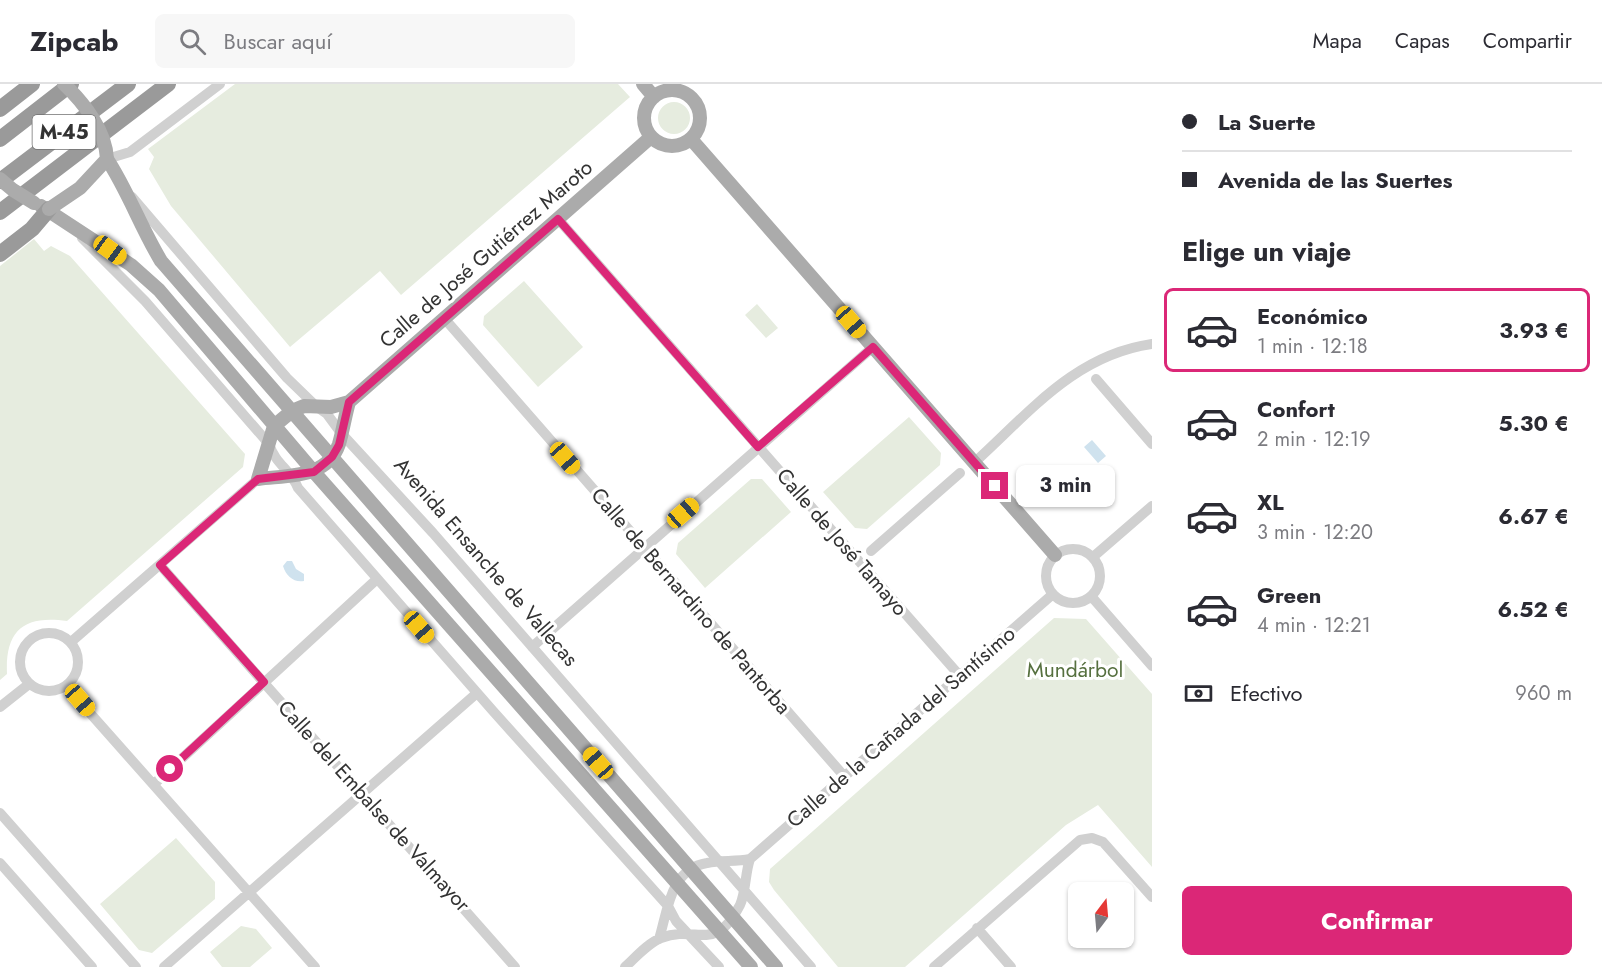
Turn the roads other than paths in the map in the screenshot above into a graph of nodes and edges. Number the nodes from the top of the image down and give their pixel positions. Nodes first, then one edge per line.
1 (32, 84) edge
2 (64, 84) edge
3 (71, 84) edge
4 (128, 84) edge
5 (168, 84) edge
6 (220, 84) edge
7 (643, 84) edge
8 (687, 89) edge
9 (654, 97) junction
10 (0, 109) edge
11 (651, 137) junction
12 (0, 139) edge
13 (690, 139) junction
14 (107, 159) junction
15 (0, 180) edge
16 (125, 188) junction
17 (42, 206) junction
18 (0, 212) edge
19 (558, 219) junction
20 (71, 227) junction
21 (0, 254) edge
22 (444, 318) junction
23 (1152, 344) edge
24 (873, 347) junction
25 (1096, 379) dead end
26 (349, 402) junction
27 (317, 407) junction
28 (292, 411) junction
29 (274, 426) junction
30 (341, 433) junction
31 (269, 444) junction
32 (1152, 444) edge
33 (758, 447) junction
34 (332, 457) junction
35 (975, 462) junction
36 (314, 472) junction
37 (960, 472) dead end
38 (292, 474) junction
39 (258, 479) junction
40 (1152, 506) edge
41 (644, 547) junction
42 (872, 551) dead end
43 (1055, 555) junction
44 (1093, 557) junction
45 (160, 565) junction
46 (377, 579) junction
47 (1053, 594) junction
48 (1091, 596) junction
49 (71, 642) junction
50 (532, 647) junction
51 (1152, 666) edge
52 (960, 676) junction
53 (264, 682) junction
54 (29, 684) junction
55 (66, 686) junction
56 (477, 693) junction
57 (0, 707) edge
58 (844, 776) junction
59 (154, 784) junction
60 (363, 792) junction
61 (0, 813) edge
62 (750, 859) junction
63 (718, 862) junction
64 (0, 863) edge
65 (692, 870) junction
66 (676, 882) junction
67 (742, 890) junction
68 (249, 891) junction
69 (1152, 897) edge
70 (668, 906) junction
71 (733, 916) junction
72 (977, 928) junction
73 (719, 931) junction
74 (691, 934) junction
75 (659, 939) junction
76 (92, 967) edge
77 (136, 967) edge
78 (164, 967) edge
79 (315, 967) edge
80 (515, 967) edge
81 (625, 967) edge
82 (719, 967) edge
83 (751, 967) edge
84 (776, 967) edge
85 (811, 967) edge
86 (934, 967) edge
87 (1011, 967) edge

1 - 10 highway
2 - 14 main road, Avenida Ensanche de Vallecas, bridge
3 - 12 highway, M-45
4 - 15 highway, M-45
5 - 18 highway
6 - 14 street
7 - 9 main road
8 - 9 main road
8 - 13 main road
9 - 11 main road
11 - 13 main road
11 - 19 main road, Calle de José Gutiérrez Maroto
13 - 24 main road
14 - 16 main road, Avenida Ensanche de Vallecas
14 - 17 main road, bridge
15 - 17 main road, bridge
16 - 27 street, Avenida Ensanche de Vallecas
16 - 28 main road, Avenida Ensanche de Vallecas
17 - 20 main road
17 - 21 highway
19 - 22 main road, Calle de José Gutiérrez Maroto
19 - 33 street, Calle de José Tamayo
20 - 29 main road
20 - 31 street
22 - 26 main road, Calle de José Gutiérrez Maroto
22 - 41 street, Calle de Bernardino de Pantorba
23 - 35 street
24 - 33 street
24 - 35 main road
25 - 32 street
26 - 27 main road
26 - 30 main road
27 - 28 main road
27 - 30 street, Avenida Ensanche de Vallecas
28 - 29 main road
28 - 34 main road, Avenida Ensanche de Vallecas
29 - 31 main road
29 - 36 main road
30 - 34 main road
30 - 50 street, Avenida Ensanche de Vallecas
31 - 38 street
31 - 39 main road
33 - 41 street
33 - 52 street, Calle de José Tamayo
34 - 36 main road
34 - 65 main road, Avenida Ensanche de Vallecas
35 - 43 main road
36 - 38 main road
36 - 66 main road
37 - 42 street
38 - 39 main road
38 - 46 street
39 - 45 street
40 - 44 street
41 - 50 street
41 - 58 street, Calle de Bernardino de Pantorba
43 - 44 street
43 - 47 street
44 - 48 street
45 - 49 street
45 - 53 street, Calle del Embalse de Valmayor
46 - 53 street
46 - 56 street
47 - 48 street
47 - 52 street, Calle de la Cañada del Santísimo
48 - 51 street
49 - 54 street
49 - 55 street
50 - 63 street, Avenida Ensanche de Vallecas
52 - 58 street, Calle de la Cañada del Santísimo
53 - 59 street
53 - 60 street, Calle del Embalse de Valmayor
54 - 55 street
54 - 57 street
55 - 59 street
56 - 60 street
56 - 70 street
58 - 62 street, Calle de la Cañada del Santísimo
59 - 68 street
60 - 68 street
60 - 80 street, Calle del Embalse de Valmayor
61 - 77 street
62 - 63 street
62 - 67 street
63 - 65 street
63 - 67 street, Avenida Ensanche de Vallecas
64 - 76 street
65 - 66 street
65 - 71 main road, Avenida Ensanche de Vallecas
66 - 70 street
66 - 73 main road
67 - 71 street
67 - 85 street, Avenida Ensanche de Vallecas
68 - 78 street
68 - 79 street
69 - 72 street
70 - 74 street
70 - 75 street
71 - 73 street
71 - 84 main road, Avenida Ensanche de Vallecas
72 - 86 street
72 - 87 street
73 - 74 street
73 - 83 main road
74 - 75 street
74 - 82 street
75 - 81 street

